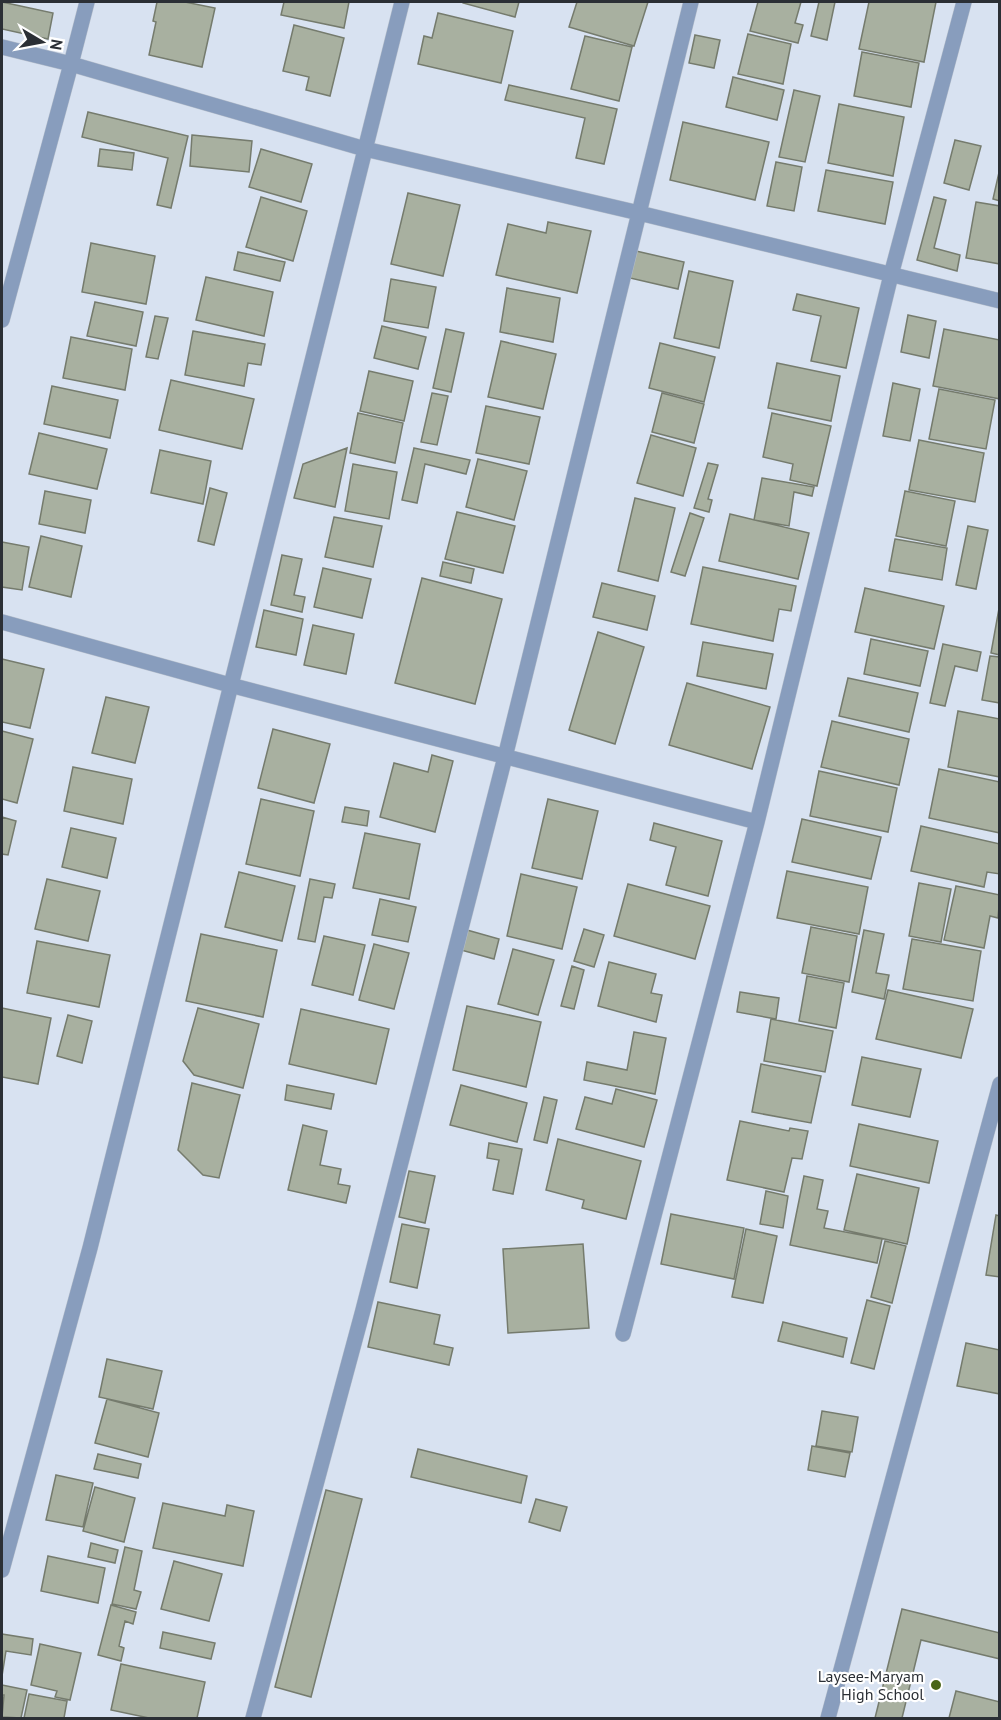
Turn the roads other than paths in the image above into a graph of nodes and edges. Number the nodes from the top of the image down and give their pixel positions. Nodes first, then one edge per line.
1 (87, 2) edge
2 (402, 2) edge
3 (691, 2) edge
4 (964, 2) edge
5 (2, 47) edge
6 (71, 64) junction
7 (365, 149) junction
8 (639, 213) junction
9 (891, 275) junction
10 (999, 301) edge
11 (2, 320) edge
12 (2, 622) edge
13 (230, 686) junction
14 (505, 757) junction
15 (757, 822) junction
16 (999, 1084) edge
17 (624, 1334) dead end
18 (2, 1570) edge
19 (253, 1719) edge
20 (828, 1719) edge

1 - 6 street
2 - 7 street
3 - 8 street
4 - 9 street
5 - 6 street
6 - 7 street
6 - 11 street
7 - 8 street
7 - 13 street
8 - 9 street
8 - 14 street
9 - 10 street
9 - 15 street
12 - 13 street
13 - 14 street
13 - 18 street
14 - 15 street
14 - 19 street
15 - 17 street
16 - 20 street

